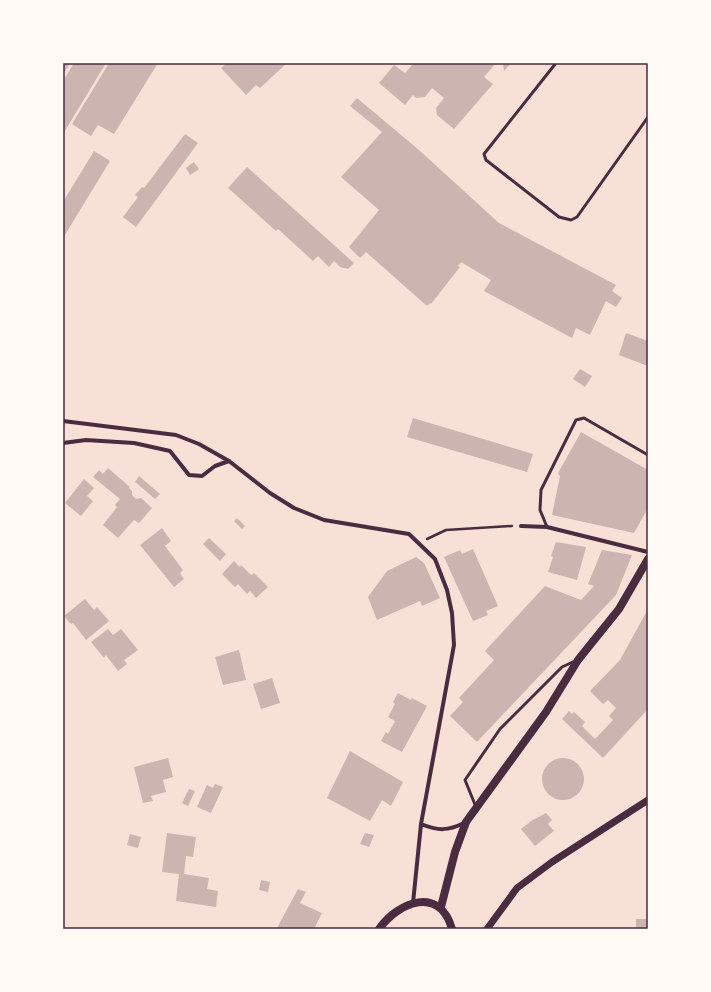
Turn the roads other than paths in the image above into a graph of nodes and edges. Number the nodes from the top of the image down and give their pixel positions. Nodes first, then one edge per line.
1 (556, 63) edge
2 (648, 117) edge
3 (63, 421) edge
4 (63, 443) edge
5 (648, 455) edge
6 (229, 461) junction
7 (521, 526) road end
8 (548, 527) junction
9 (648, 552) edge
10 (648, 559) edge
11 (578, 660) junction
12 (648, 800) edge
13 (476, 807) junction
14 (466, 822) junction
15 (421, 824) junction
16 (413, 903) junction
17 (441, 907) junction
18 (379, 929) edge
19 (452, 929) edge
20 (487, 929) edge

1 - 2 lane
3 - 6 street
4 - 6 street
5 - 8 lane
6 - 15 street
7 - 8 street
8 - 9 street
10 - 11 main road
11 - 13 main road
11 - 13 lane
12 - 20 street
13 - 14 main road
14 - 15 street
14 - 17 main road
15 - 16 street
16 - 17 main road
16 - 18 main road
17 - 19 main road

